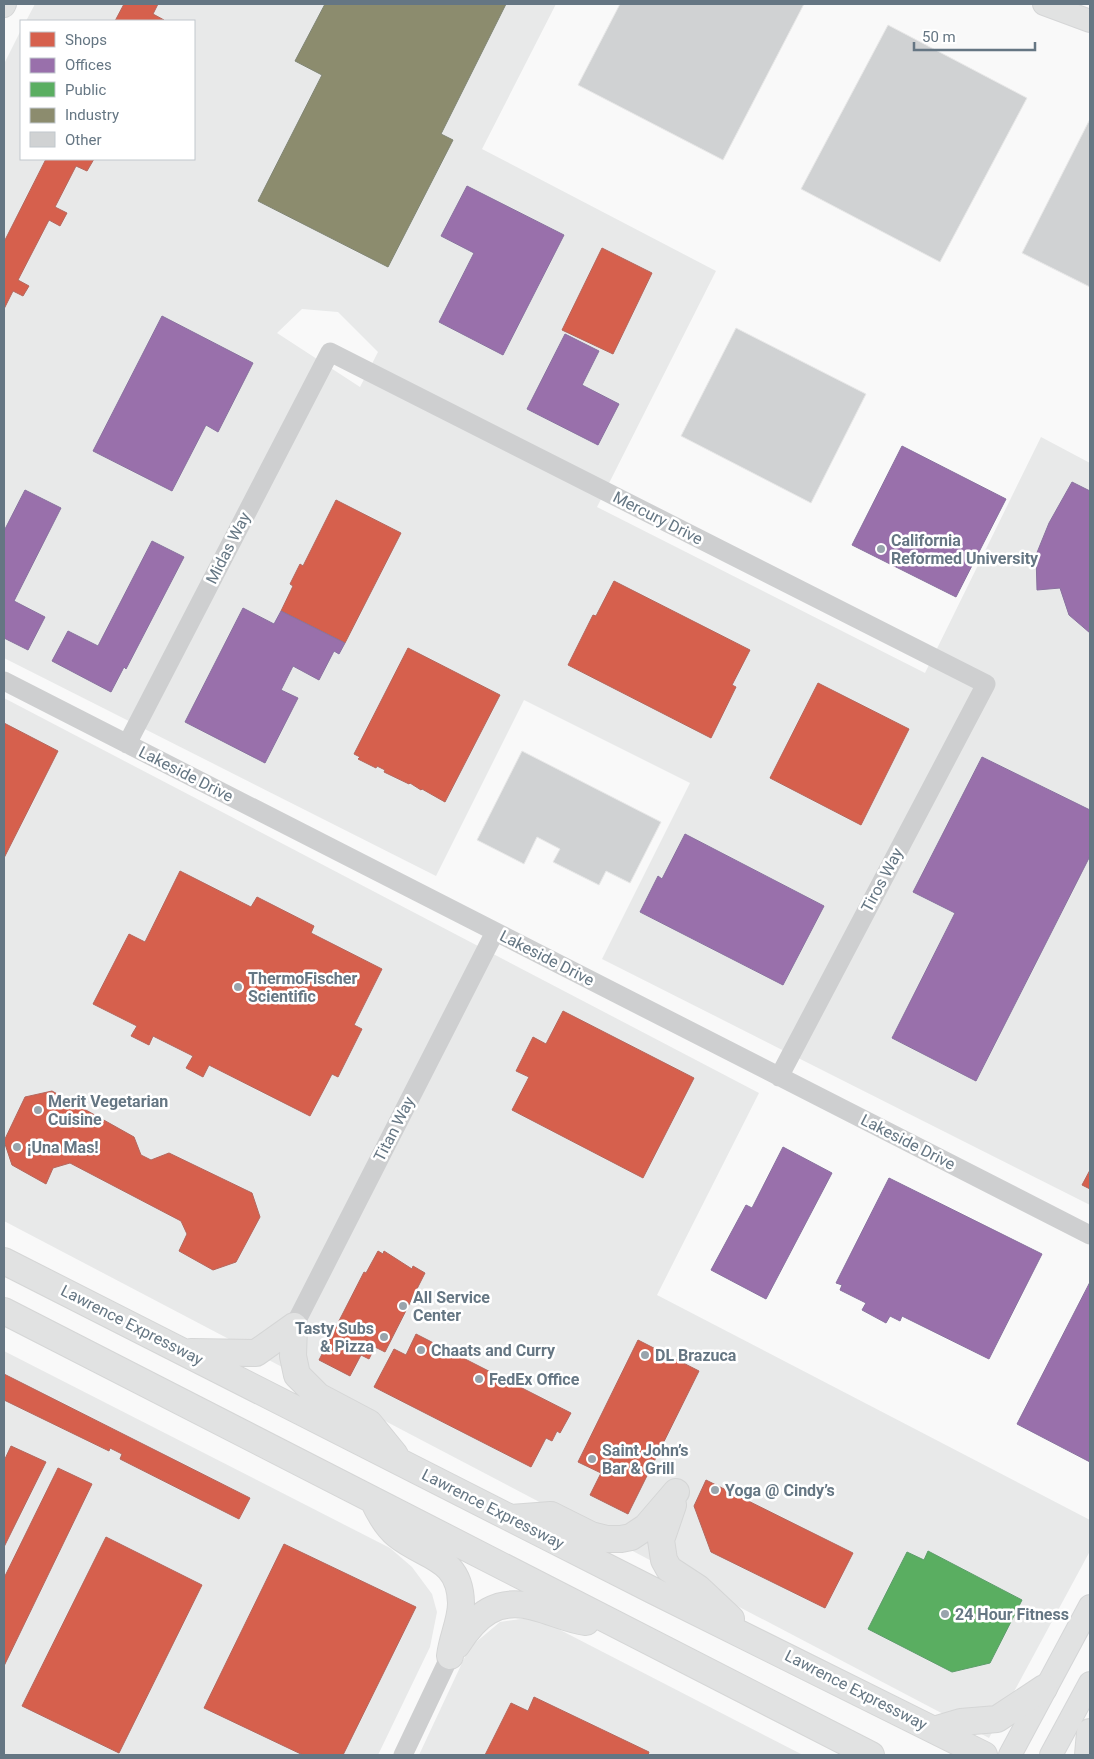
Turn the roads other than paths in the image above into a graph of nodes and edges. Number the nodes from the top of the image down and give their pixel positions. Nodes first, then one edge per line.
1 (1044, 4) edge
2 (1090, 21) edge
3 (330, 352) joint
4 (4, 681) edge
5 (986, 684) joint
6 (127, 744) junction
7 (495, 932) junction
8 (779, 1077) junction
9 (1090, 1235) edge
10 (6, 1260) edge
11 (4, 1311) edge
12 (294, 1326) junction
13 (186, 1352) junction
14 (402, 1463) junction
15 (373, 1500) junction
16 (511, 1518) junction
17 (1090, 1606) edge
18 (602, 1618) junction
19 (752, 1638) junction
20 (450, 1656) junction
21 (1090, 1683) edge
22 (1044, 1688) junction
23 (934, 1730) junction
24 (1090, 1732) edge
25 (403, 1755) edge
26 (871, 1755) edge
27 (984, 1755) edge
28 (1010, 1755) edge
29 (1051, 1755) edge
30 (1088, 1755) edge

1 - 2 main road
3 - 5 street, Mercury Drive
3 - 6 street, Midas Way
4 - 6 street, Lakeside Drive
5 - 8 street, Tiros Way
6 - 7 street, Lakeside Drive
7 - 8 street, Lakeside Drive
7 - 12 street, Titan Way
8 - 9 street, Lakeside Drive
10 - 13 highway, Lawrence Expressway
11 - 15 highway
12 - 13 highway
12 - 14 highway
13 - 14 highway, Lawrence Expressway
14 - 16 highway, Lawrence Expressway
15 - 18 highway
15 - 20 highway
16 - 19 highway, Lawrence Expressway
16 - 19 highway
17 - 22 main road
18 - 20 highway
18 - 26 highway
19 - 23 highway, Lawrence Expressway
20 - 25 street
21 - 29 main road
22 - 23 highway
22 - 28 main road
23 - 27 highway, Lawrence Expressway
24 - 30 highway

